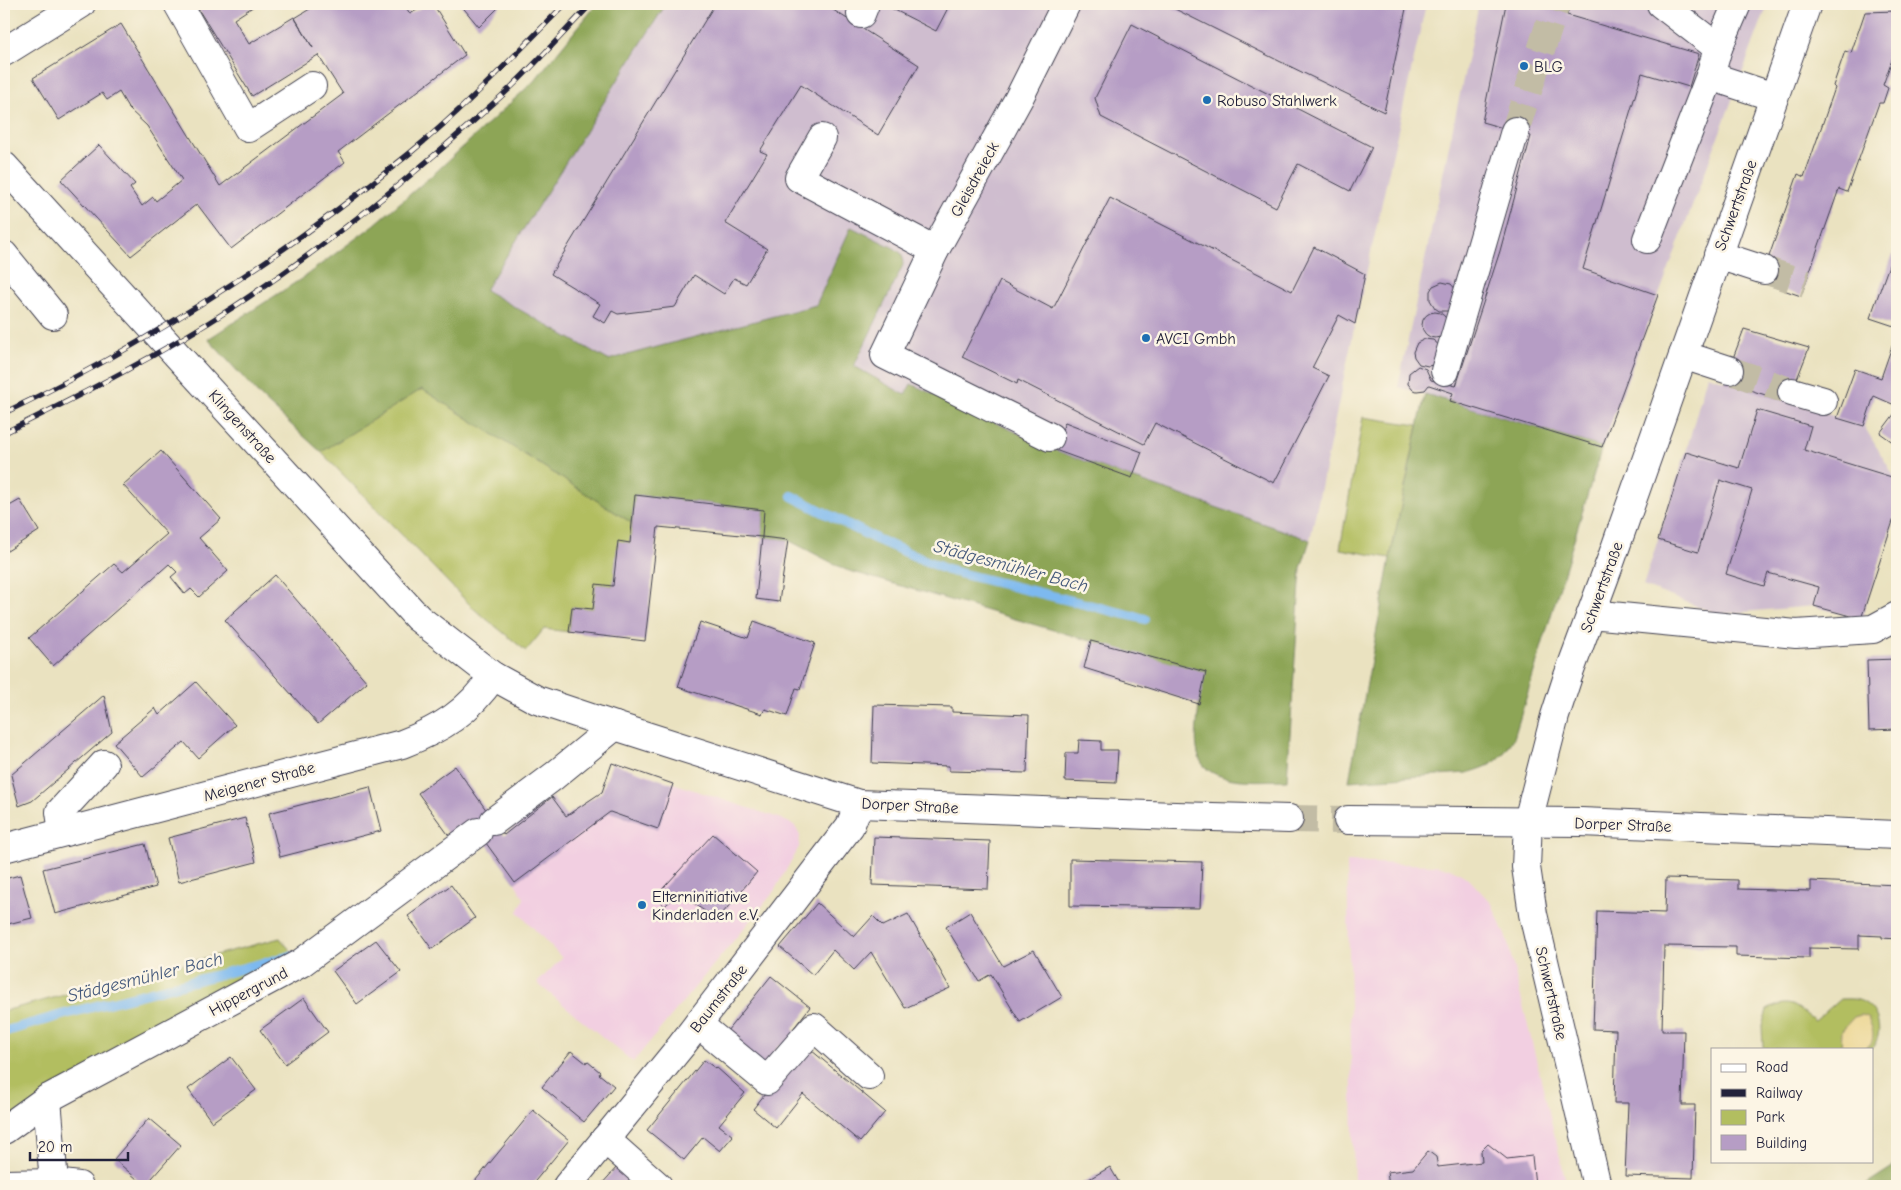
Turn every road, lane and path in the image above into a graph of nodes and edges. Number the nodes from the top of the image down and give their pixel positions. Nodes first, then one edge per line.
1 (81, 4) edge
2 (178, 4) edge
3 (1066, 4) edge
4 (1661, 4) edge
5 (1737, 4) edge
6 (1807, 4) edge
7 (1718, 48) junction
8 (4, 52) edge
9 (1710, 76) junction
10 (312, 86) dead end
11 (1774, 97) junction
12 (1515, 131) tunnel mouth
13 (822, 138) dead end
14 (4, 166) edge
15 (1647, 240) dead end
16 (935, 250) junction
17 (4, 255) edge
18 (1718, 255) junction
19 (1764, 270) tunnel mouth
20 (53, 314) dead end
21 (1682, 355) junction
22 (1729, 370) tunnel mouth
23 (1445, 371) dead end
24 (1792, 392) tunnel mouth
25 (1823, 401) dead end
26 (1050, 437) dead end
27 (1591, 614) junction
28 (1897, 616) edge
29 (493, 676) junction
30 (615, 726) junction
31 (104, 764) dead end
32 (859, 804) junction
33 (1288, 819) tunnel mouth
34 (1348, 820) tunnel mouth
35 (1528, 821) junction
36 (63, 832) junction
37 (1897, 834) edge
38 (4, 848) edge
39 (693, 1031) junction
40 (869, 1076) dead end
41 (756, 1092) dead end
42 (47, 1099) junction
43 (4, 1130) edge
44 (605, 1139) junction
45 (4, 1184) edge
46 (67, 1185) edge
47 (567, 1186) edge
48 (658, 1186) edge
49 (1597, 1186) edge

1 - 8 street
2 - 10 street
3 - 16 street, Gleisdreieck
4 - 7 street
5 - 7 street
6 - 11 street, Schwertstraße
7 - 9 street
9 - 11 street
9 - 15 street
11 - 18 street, Schwertstraße
12 - 23 street
13 - 16 street
14 - 29 street, Klingenstraße
16 - 26 street, Gleisdreieck
17 - 20 street
18 - 19 street
18 - 21 street, Schwertstraße
21 - 22 street
21 - 27 street, Schwertstraße
24 - 25 street
27 - 28 street
27 - 35 street, Schwertstraße
29 - 30 street, Dorper Straße
29 - 36 street, Meigener Straße
30 - 32 street, Dorper Straße
30 - 42 street, Hippergrund
31 - 36 street
32 - 33 street, Dorper Straße
32 - 39 street, Baumstraße
34 - 35 street, Dorper Straße
35 - 37 street, Dorper Straße
35 - 49 street, Schwertstraße
36 - 38 street, Meigener Straße
39 - 40 street
39 - 41 street
39 - 44 street, Baumstraße
42 - 43 street, Hippergrund
42 - 46 street
44 - 47 street, Baumstraße
44 - 48 street
45 - 46 street

